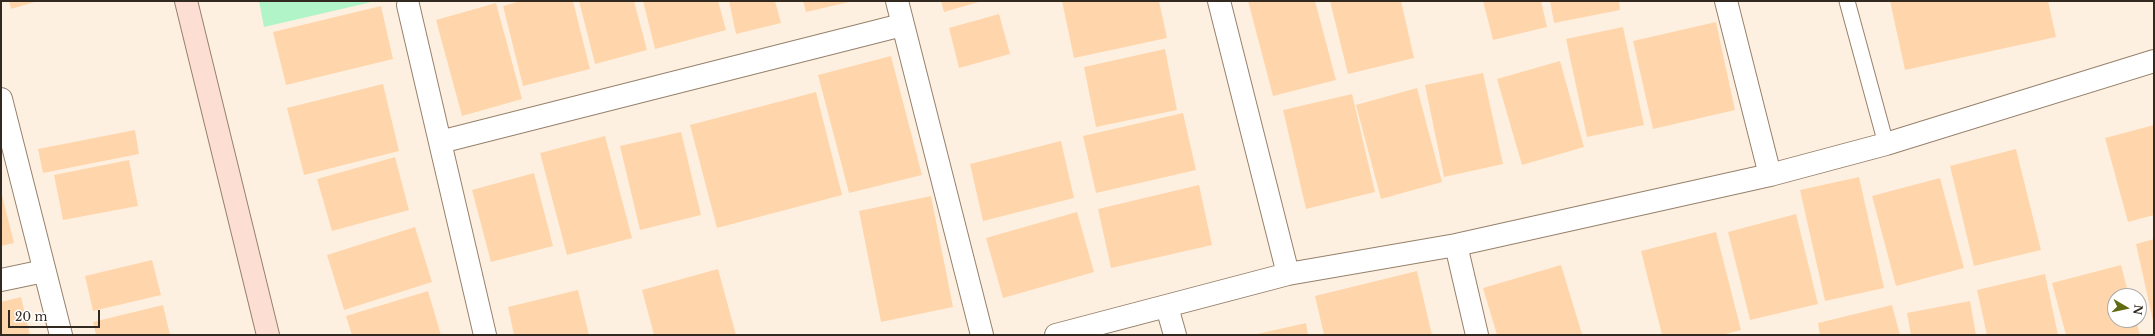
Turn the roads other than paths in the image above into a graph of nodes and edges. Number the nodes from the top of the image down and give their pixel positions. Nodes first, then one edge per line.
1 (186, 1) edge
2 (897, 1) edge
3 (1219, 1) edge
4 (1726, 1) edge
5 (1847, 1) edge
6 (408, 6) dead end
7 (902, 25) junction
8 (2154, 61) edge
9 (1, 98) edge
10 (440, 142) junction
11 (1886, 144) junction
12 (1770, 175) junction
13 (1456, 245) junction
14 (44, 271) junction
15 (1288, 274) junction
16 (1, 280) edge
17 (1167, 307) junction
18 (61, 335) edge
19 (268, 335) edge
20 (485, 335) edge
21 (982, 335) edge
22 (1056, 335) edge
23 (1174, 335) edge
24 (1477, 335) edge

1 - 19 street
2 - 7 street
3 - 15 street
4 - 12 street
5 - 11 lane
6 - 10 street
7 - 10 street
7 - 21 street
8 - 11 street
9 - 14 street
10 - 20 street
11 - 12 street
12 - 13 street
13 - 15 street
13 - 24 street
14 - 16 street
14 - 18 street
15 - 17 street
17 - 22 street
17 - 23 street

